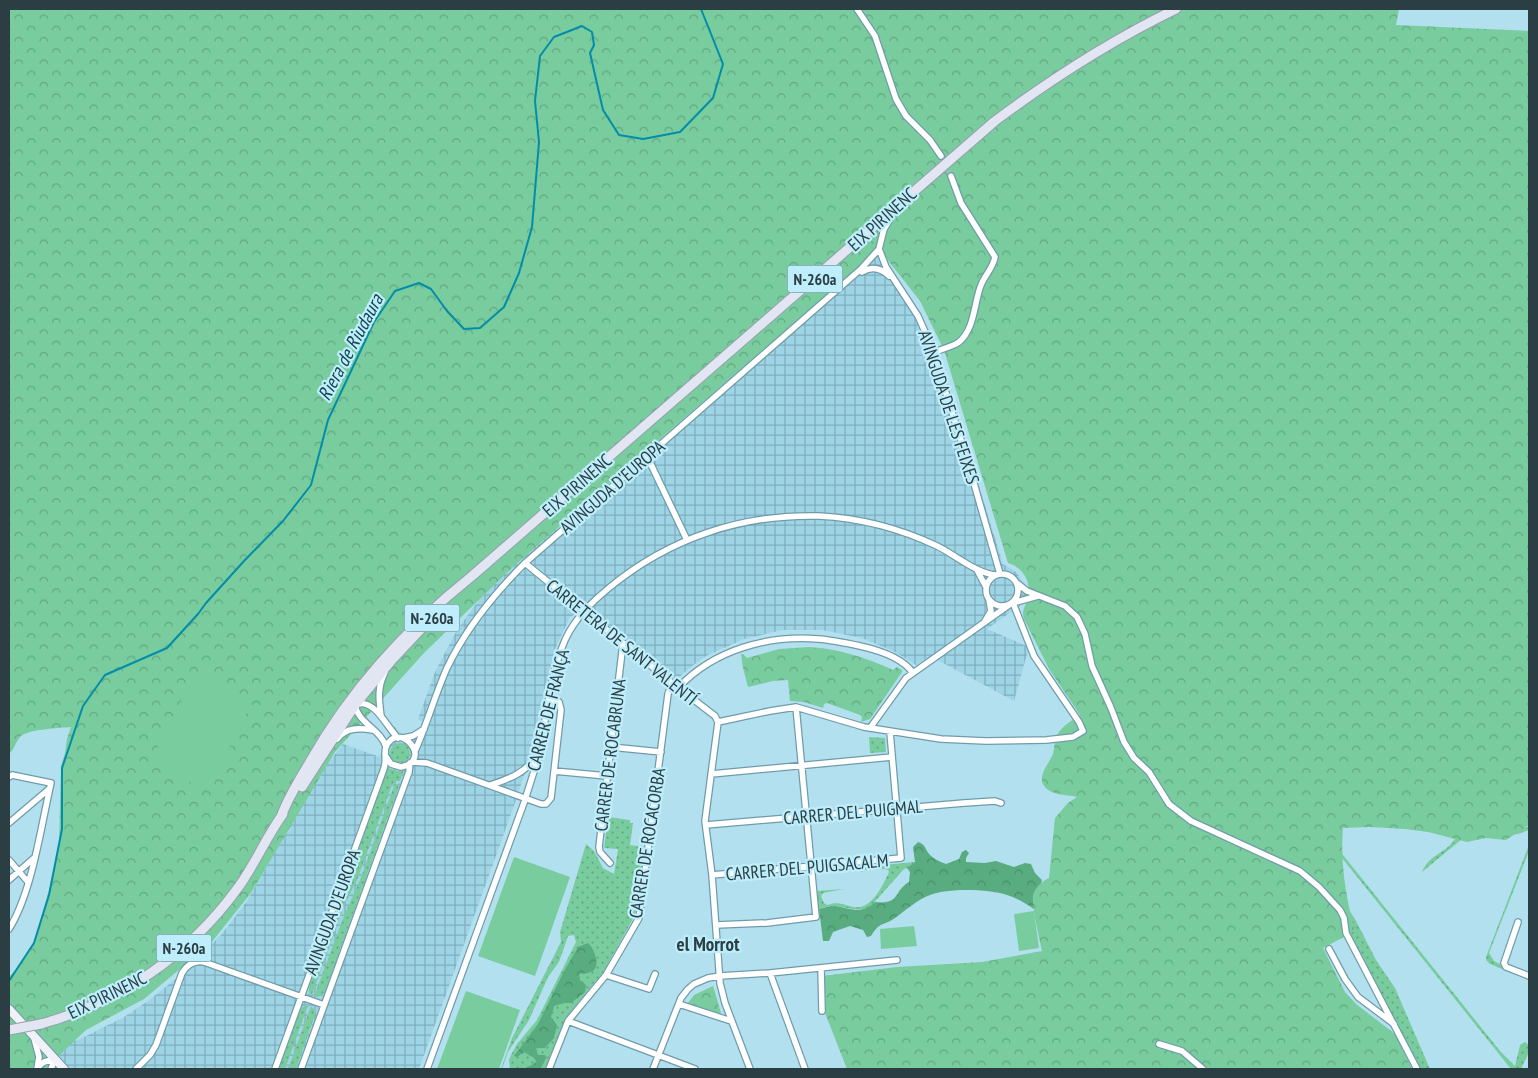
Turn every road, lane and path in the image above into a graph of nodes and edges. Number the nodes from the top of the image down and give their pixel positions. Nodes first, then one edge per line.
1 (857, 9) edge
2 (1176, 9) edge
3 (942, 156) tunnel mouth
4 (951, 176) tunnel mouth
5 (902, 203) junction
6 (879, 250) junction
7 (847, 282) junction
8 (896, 283) junction
9 (934, 352) junction
10 (647, 456) junction
11 (688, 540) junction
12 (525, 563) junction
13 (972, 565) junction
14 (998, 574) junction
15 (472, 576) junction
16 (1018, 584) junction
17 (986, 587) junction
18 (1038, 596) junction
19 (989, 600) junction
20 (1011, 604) junction
21 (584, 611) junction
22 (982, 624) junction
23 (406, 635) junction
24 (623, 643) junction
25 (392, 660) junction
26 (913, 673) junction
27 (672, 683) junction
28 (679, 687) junction
29 (549, 700) junction
30 (355, 705) junction
31 (796, 707) junction
32 (382, 719) junction
33 (718, 722) junction
34 (870, 728) junction
35 (425, 729) junction
36 (374, 730) junction
37 (890, 732) junction
38 (401, 738) junction
39 (386, 747) junction
40 (611, 747) junction
41 (540, 751) junction
42 (415, 752) junction
43 (661, 752) junction
44 (386, 755) junction
45 (892, 757) junction
46 (319, 760) junction
47 (411, 762) junction
48 (428, 763) junction
49 (801, 765) junction
50 (554, 771) junction
51 (304, 772) junction
52 (710, 774) junction
53 (607, 776) junction
54 (9, 778) edge
55 (490, 785) junction
56 (50, 786) junction
57 (525, 798) junction
58 (1001, 803) dead end
59 (897, 809) junction
60 (806, 816) junction
61 (281, 817) junction
62 (9, 824) edge
63 (706, 825) junction
64 (34, 858) junction
65 (9, 860) edge
66 (610, 863) dead end
67 (811, 866) junction
68 (19, 871) junction
69 (712, 875) junction
70 (9, 880) edge
71 (28, 882) junction
72 (1518, 922) dead end
73 (716, 925) junction
74 (9, 929) edge
75 (1329, 949) dead end
76 (897, 960) dead end
77 (821, 968) junction
78 (770, 973) junction
79 (655, 974) dead end
80 (606, 975) junction
81 (720, 976) junction
82 (1529, 976) edge
83 (301, 997) junction
84 (679, 1004) junction
85 (324, 1005) junction
86 (9, 1009) edge
87 (822, 1011) dead end
88 (568, 1021) junction
89 (732, 1022) junction
90 (1394, 1024) junction
91 (9, 1030) edge
92 (34, 1036) junction
93 (1159, 1044) dead end
94 (658, 1055) junction
95 (55, 1059) junction
96 (38, 1068) edge
97 (51, 1069) edge
98 (64, 1069) edge
99 (136, 1069) edge
100 (275, 1069) edge
101 (301, 1069) edge
102 (426, 1069) edge
103 (549, 1069) edge
104 (653, 1069) edge
105 (695, 1069) edge
106 (750, 1069) edge
107 (805, 1069) edge
108 (1203, 1069) edge
109 (1417, 1069) edge

1 - 3 street
2 - 5 main road, EIX PIRINENC / N-260a
4 - 9 street
5 - 6 street, AVINGUDA D'EUROPA
5 - 15 main road, EIX PIRINENC / N-260a
6 - 7 street, AVINGUDA D'EUROPA
6 - 8 street, AVINGUDA DE LES FEIXES
7 - 8 street, AVINGUDA D'EUROPA
7 - 10 street, AVINGUDA D'EUROPA
8 - 9 street, AVINGUDA DE LES FEIXES
9 - 14 street, AVINGUDA DE LES FEIXES
10 - 11 street
10 - 12 street, AVINGUDA D'EUROPA
11 - 13 street, CARRER DE FRANÇA
11 - 21 street, CARRER DE FRANÇA
12 - 21 street, CARRETERA DE SANT VALENTÍ
12 - 35 street, AVINGUDA D'EUROPA
13 - 14 street, CARRER DE FRANÇA
13 - 17 street, CARRER DE FRANÇA
14 - 16 street
14 - 17 street
15 - 23 main road, EIX PIRINENC / N-260a
15 - 25 main road, EIX PIRINENC / N-260a
16 - 18 street
16 - 20 street
17 - 19 street
18 - 20 street
18 - 90 street
19 - 20 street
19 - 22 street
20 - 22 street
20 - 37 street
21 - 24 street, CARRETERA DE SANT VALENTÍ
21 - 29 street, CARRER DE FRANÇA
22 - 26 street
23 - 30 street
23 - 51 main road, EIX PIRINENC / N-260a
24 - 27 street, CARRETERA DE SANT VALENTÍ
24 - 40 street, CARRER DE ROCABRUNA
25 - 30 main road, EIX PIRINENC / N-260a
25 - 32 street
26 - 28 street
26 - 34 street
27 - 28 street, CARRETERA DE SANT VALENTÍ
27 - 43 street, CARRER DE ROCACORBA
28 - 33 street, CARRETERA DE SANT VALENTÍ
29 - 41 street, CARRER DE FRANÇA
29 - 50 street
30 - 32 street
30 - 36 street
30 - 46 main road, EIX PIRINENC / N-260a
30 - 51 street
31 - 33 street
31 - 34 street
31 - 49 street
32 - 38 street
33 - 52 street
34 - 37 street
35 - 38 street
35 - 42 street, AVINGUDA D'EUROPA
36 - 39 street
36 - 46 street
37 - 45 street
38 - 39 street
38 - 42 street
39 - 44 street
40 - 43 street
40 - 53 street, CARRER DE ROCABRUNA
41 - 55 street
41 - 57 street, CARRER DE FRANÇA
42 - 47 street
42 - 48 street
43 - 80 street, CARRER DE ROCACORBA
44 - 47 street
44 - 83 street, AVINGUDA D'EUROPA
45 - 49 street
45 - 59 street
46 - 61 main road, EIX PIRINENC / N-260a
47 - 48 street
47 - 85 street, AVINGUDA D'EUROPA
48 - 55 street
49 - 52 street
49 - 60 street
50 - 53 street
50 - 57 street
51 - 61 main road, EIX PIRINENC / N-260a
52 - 63 street
53 - 66 street, CARRER DE ROCABRUNA
54 - 56 street
55 - 57 street
56 - 62 street
56 - 64 street
57 - 102 street, CARRER DE FRANÇA
58 - 59 street, CARRER DEL PUIGMAL
59 - 60 street, CARRER DEL PUIGMAL
59 - 67 street, CARRER DEL PUIGSACALM
60 - 63 street, CARRER DEL PUIGMAL
60 - 67 street
61 - 91 main road, EIX PIRINENC / N-260a, bridge
63 - 69 street
64 - 68 street
64 - 71 street
65 - 68 street
67 - 69 street, CARRER DEL PUIGSACALM
67 - 73 street
68 - 70 street
68 - 71 street
69 - 73 street
71 - 74 street
72 - 82 street
73 - 81 street
75 - 90 street
76 - 77 street
77 - 78 street
77 - 87 street
78 - 81 street
78 - 107 street
79 - 80 street
80 - 88 street, CARRER DE ROCACORBA
81 - 84 street
81 - 89 street
83 - 85 street
83 - 99 street
83 - 100 street, AVINGUDA D'EUROPA
84 - 89 street
84 - 94 street
85 - 101 street, AVINGUDA D'EUROPA
86 - 92 main road
88 - 94 street
88 - 103 street, CARRER DE ROCACORBA
89 - 106 street
90 - 109 street
92 - 95 main road
92 - 96 street
93 - 108 street
94 - 104 street
94 - 105 street
95 - 96 street
95 - 97 street
95 - 98 main road

